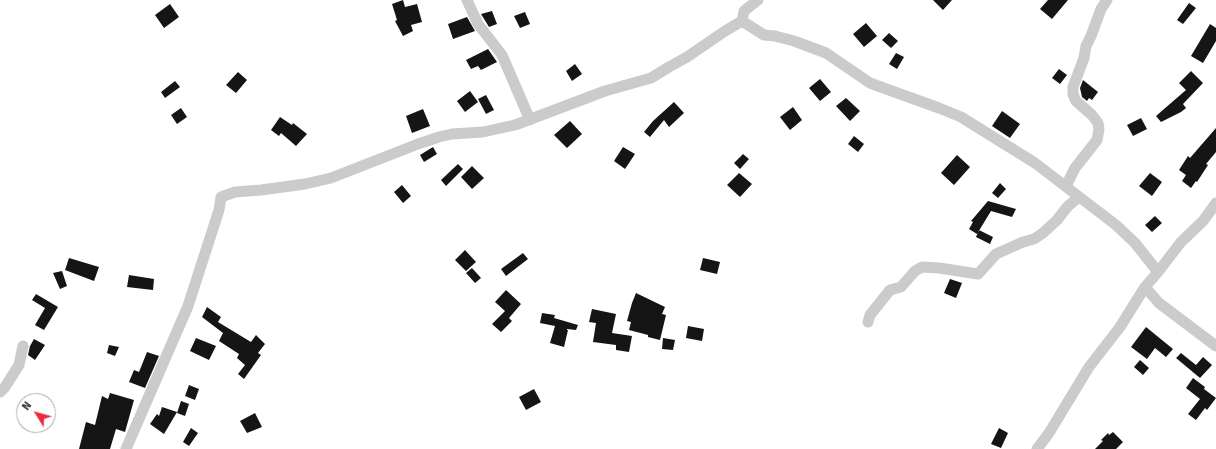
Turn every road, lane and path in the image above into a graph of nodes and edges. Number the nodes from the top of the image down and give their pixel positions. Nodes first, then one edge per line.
1 (467, 0) edge
2 (758, 0) edge
3 (1107, 0) edge
4 (742, 22) junction
5 (530, 120) junction
6 (1066, 186) junction
7 (1079, 197) junction
8 (1216, 202) edge
9 (1158, 272) junction
10 (1145, 287) junction
11 (868, 322) dead end
12 (22, 346) dead end
13 (1216, 346) edge
14 (0, 392) edge
15 (126, 449) edge
16 (1038, 449) edge

1 - 5 street
2 - 4 street
3 - 6 street
4 - 5 street
4 - 6 street
5 - 15 street
6 - 7 street
7 - 9 street
7 - 11 street
8 - 9 street
9 - 10 street
10 - 13 street
10 - 16 street
12 - 14 street

